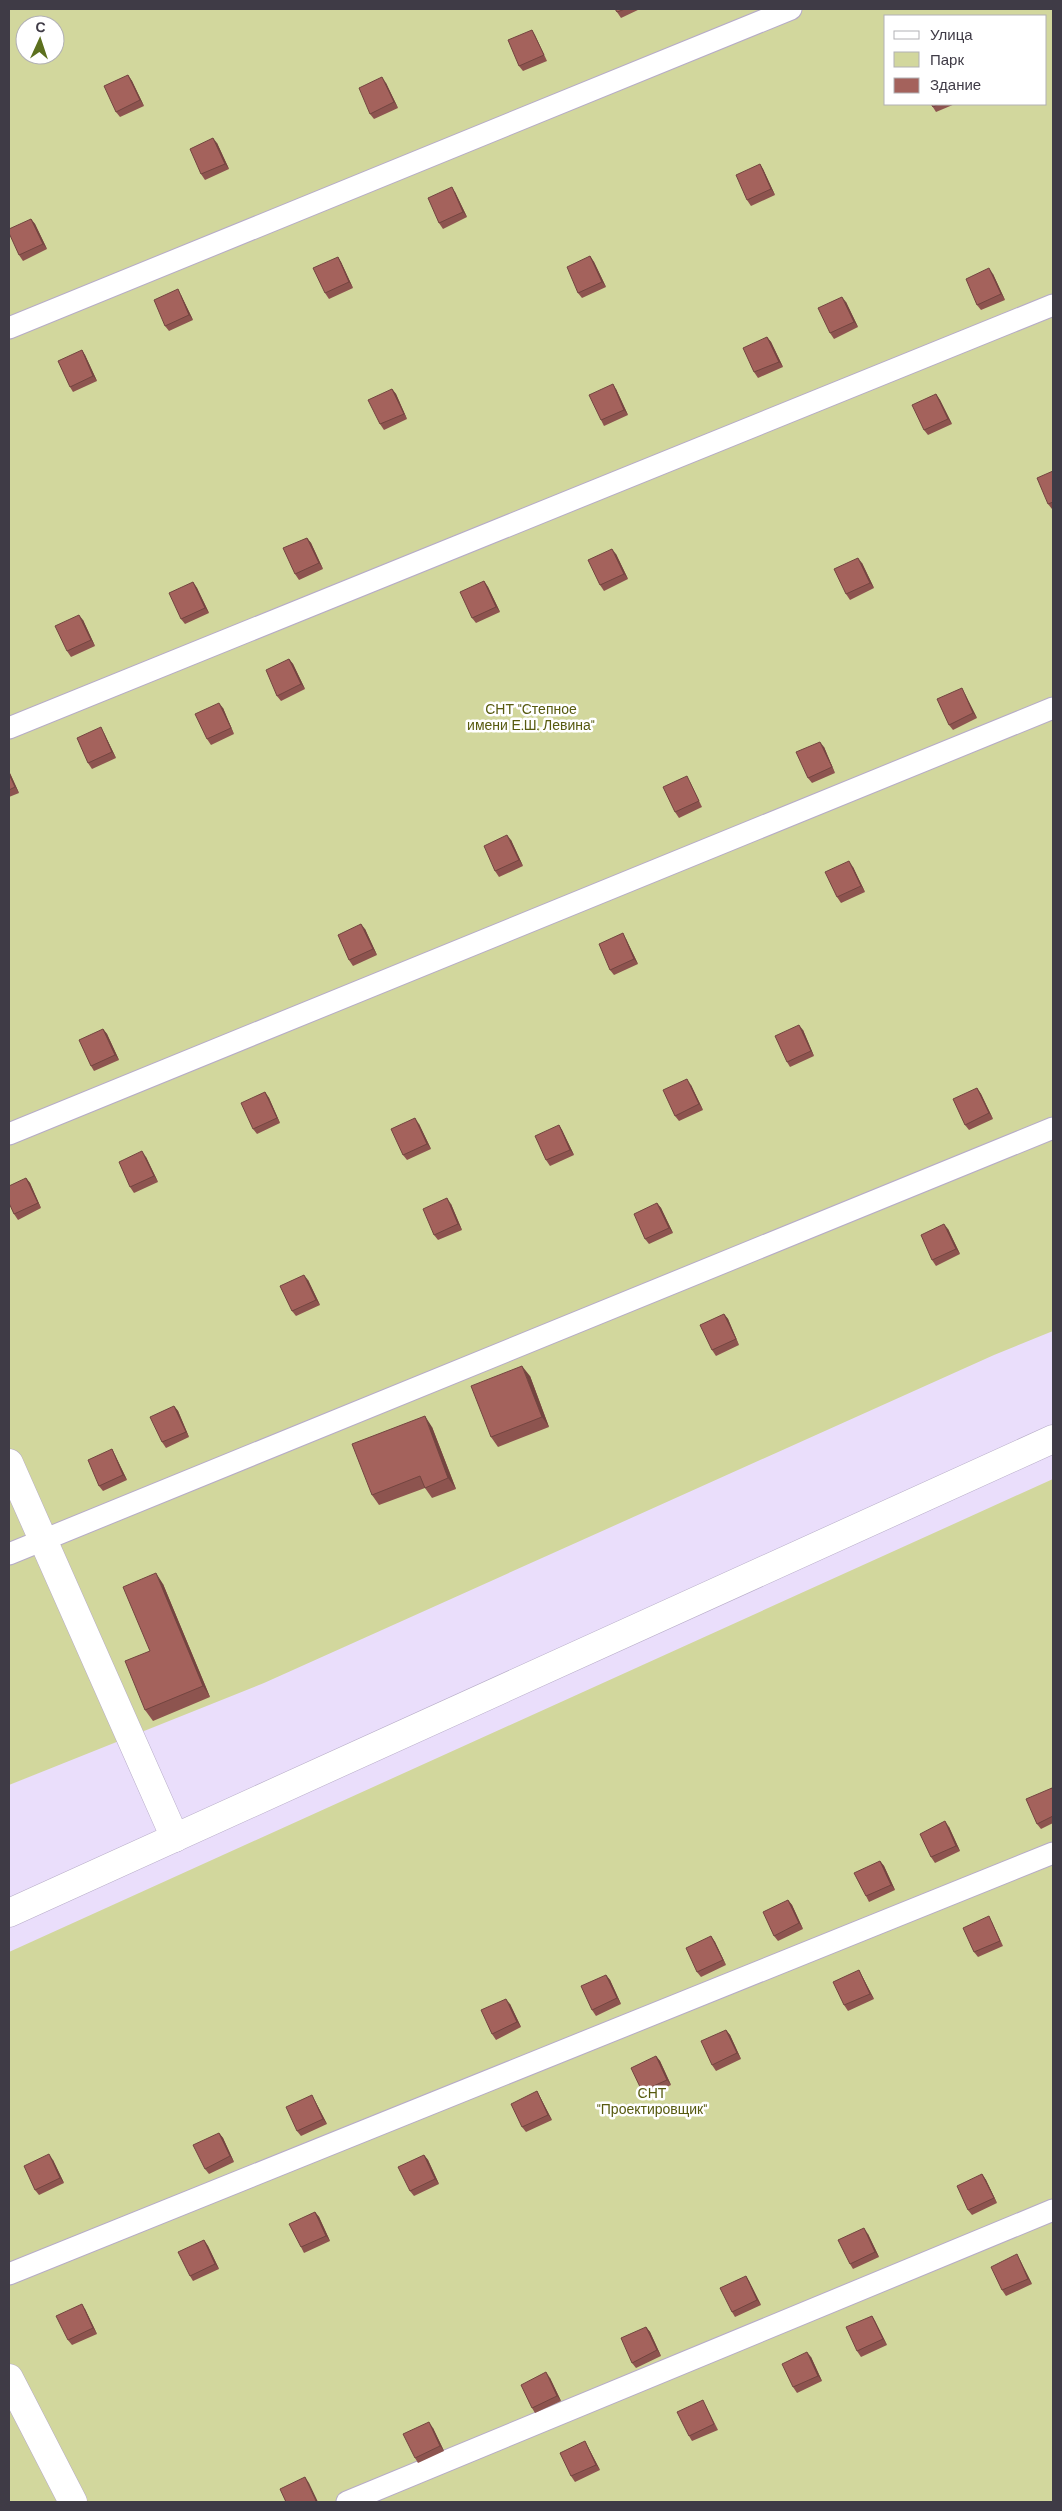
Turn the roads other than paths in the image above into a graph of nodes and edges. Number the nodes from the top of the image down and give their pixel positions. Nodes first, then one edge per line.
1 (791, 9) edge
2 (1053, 304) edge
3 (9, 328) edge
4 (1053, 708) edge
5 (9, 728) edge
6 (1053, 1128) edge
7 (9, 1134) edge
8 (1053, 1439) edge
9 (9, 1462) edge
10 (43, 1540) junction
11 (9, 1554) edge
12 (175, 1838) junction
13 (1053, 1853) edge
14 (9, 1913) edge
15 (1053, 2210) edge
16 (9, 2274) edge
17 (9, 2378) edge
18 (73, 2502) edge
19 (347, 2502) edge

1 - 3 lane
2 - 5 lane
4 - 7 lane
6 - 10 lane
8 - 12 street
9 - 10 street
10 - 11 lane
10 - 12 street
12 - 14 street
13 - 16 lane
15 - 19 lane
17 - 18 street

